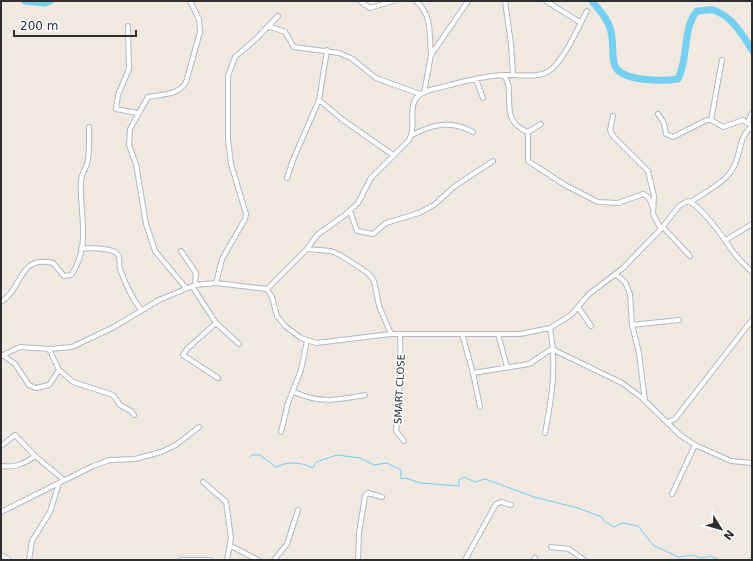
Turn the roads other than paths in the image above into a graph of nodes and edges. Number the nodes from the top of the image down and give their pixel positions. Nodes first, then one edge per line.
1 (190, 1) edge
2 (360, 1) edge
3 (393, 1) edge
4 (416, 1) edge
5 (468, 1) edge
6 (505, 1) edge
7 (546, 1) edge
8 (587, 11) dead end
9 (278, 16) dead end
10 (581, 23) junction
11 (128, 26) dead end
12 (268, 26) junction
13 (327, 50) junction
14 (432, 55) junction
15 (722, 60) dead end
16 (513, 74) junction
17 (503, 75) junction
18 (476, 79) junction
19 (422, 93) junction
20 (483, 98) dead end
21 (319, 100) junction
22 (137, 113) junction
23 (752, 113) edge
24 (658, 114) dead end
25 (613, 116) dead end
26 (711, 120) junction
27 (748, 122) junction
28 (541, 124) dead end
29 (752, 126) edge
30 (90, 127) dead end
31 (473, 132) dead end
32 (528, 132) junction
33 (412, 135) junction
34 (393, 155) junction
35 (493, 161) dead end
36 (288, 178) dead end
37 (691, 202) junction
38 (653, 208) junction
39 (350, 211) junction
40 (752, 224) edge
41 (662, 228) junction
42 (726, 240) junction
43 (81, 248) junction
44 (307, 249) junction
45 (181, 251) dead end
46 (690, 256) dead end
47 (752, 272) edge
48 (615, 274) junction
49 (216, 283) junction
50 (193, 286) junction
51 (186, 288) junction
52 (267, 289) junction
53 (1, 302) edge
54 (578, 307) junction
55 (141, 310) junction
56 (679, 320) dead end
57 (752, 320) edge
58 (216, 323) junction
59 (632, 325) junction
60 (591, 326) dead end
61 (550, 328) junction
62 (391, 334) junction
63 (400, 334) junction
64 (462, 334) junction
65 (498, 334) junction
66 (307, 341) junction
67 (239, 344) dead end
68 (49, 349) junction
69 (554, 350) junction
70 (2, 356) edge
71 (507, 367) junction
72 (59, 370) junction
73 (473, 373) junction
74 (218, 378) dead end
75 (294, 392) junction
76 (365, 395) dead end
77 (645, 401) junction
78 (480, 407) dead end
79 (134, 415) dead end
80 (668, 422) junction
81 (199, 427) dead end
82 (281, 432) dead end
83 (545, 433) dead end
84 (404, 441) dead end
85 (695, 445) junction
86 (1, 446) edge
87 (35, 456) junction
88 (752, 463) edge
89 (1, 466) edge
90 (64, 480) junction
91 (203, 482) dead end
92 (59, 483) junction
93 (672, 494) dead end
94 (382, 497) dead end
95 (511, 505) dead end
96 (298, 510) dead end
97 (1, 512) edge
98 (231, 546) junction
99 (551, 547) dead end
100 (1, 555) edge
101 (8, 560) edge
102 (29, 560) edge
103 (181, 560) edge
104 (210, 560) edge
105 (227, 560) edge
106 (258, 560) edge
107 (274, 560) edge
108 (358, 560) edge
109 (465, 560) edge
110 (584, 560) edge

1 - 22 street
2 - 3 street
4 - 14 street
5 - 14 street
6 - 16 street
7 - 10 street
8 - 10 street
9 - 12 street
10 - 16 street
11 - 22 street
12 - 13 street
12 - 49 street
13 - 19 street
13 - 21 street
14 - 19 street
15 - 26 street
16 - 17 street
17 - 18 street
17 - 32 street
18 - 19 street
18 - 20 street
19 - 33 street
21 - 34 street
21 - 36 street
22 - 51 street
23 - 27 street
24 - 26 street
25 - 38 street
26 - 27 street
27 - 29 street
28 - 32 street
29 - 37 street
30 - 43 street
31 - 33 street
32 - 38 street
33 - 34 street
34 - 39 street
35 - 39 street
37 - 41 street
37 - 42 street
38 - 41 street
39 - 44 street
40 - 42 street
41 - 46 street
41 - 48 street
42 - 47 street
43 - 53 street
43 - 55 street
44 - 52 street
44 - 62 street
45 - 50 street
48 - 54 street
48 - 59 street
49 - 50 street
49 - 52 street
50 - 51 street
50 - 58 street
51 - 55 street
52 - 66 street
54 - 60 street
54 - 61 street
55 - 68 street
56 - 59 street
57 - 80 street
58 - 67 street
58 - 74 street
59 - 77 street
61 - 65 street
61 - 69 street
62 - 63 street
62 - 66 street
63 - 64 street
63 - 84 street, SMART CLOSE
64 - 65 street
64 - 73 street
65 - 71 street
66 - 75 street
68 - 70 street
68 - 72 street
69 - 71 street
69 - 77 street
69 - 83 street
70 - 72 street
71 - 73 street
72 - 79 street
73 - 78 street
75 - 76 street
75 - 82 street
77 - 80 street
80 - 85 street
81 - 90 street
85 - 88 street
85 - 93 street
86 - 87 street
87 - 89 street
87 - 90 street
90 - 92 street
91 - 98 street
92 - 97 street
92 - 102 street
94 - 108 street
95 - 109 street
96 - 107 street
98 - 105 street
98 - 106 street
99 - 110 street
100 - 101 street
103 - 104 street

